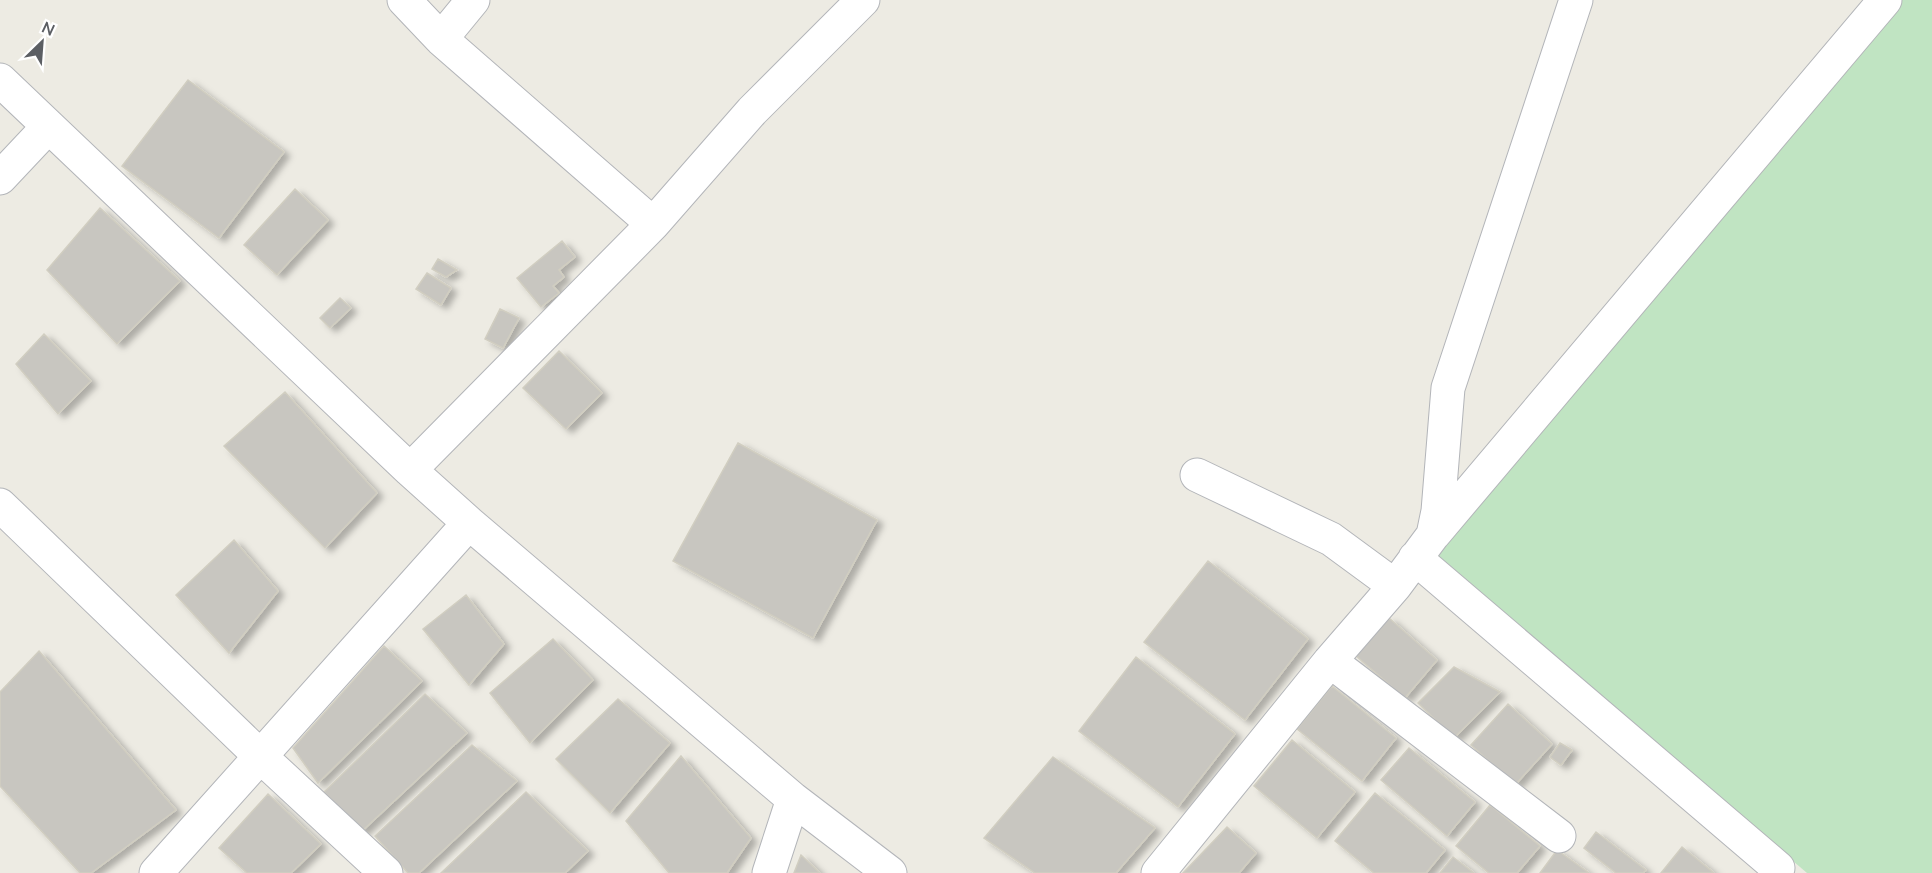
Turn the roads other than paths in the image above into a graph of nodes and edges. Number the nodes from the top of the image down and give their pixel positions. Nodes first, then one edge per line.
1 (404, 0) edge
2 (473, 0) edge
3 (863, 0) edge
4 (1576, 0) edge
5 (1885, 0) edge
6 (441, 39) junction
7 (0, 80) edge
8 (48, 127) junction
9 (0, 178) edge
10 (653, 224) junction
11 (410, 470) junction
12 (1197, 475) dead end
13 (0, 505) edge
14 (469, 524) junction
15 (1424, 547) junction
16 (1395, 586) junction
17 (1330, 661) junction
18 (260, 756) junction
19 (793, 799) junction
20 (1558, 836) dead end
21 (1779, 871) edge
22 (156, 873) edge
23 (386, 873) edge
24 (769, 873) edge
25 (890, 873) edge
26 (1158, 873) edge

1 - 6 street
2 - 6 street
3 - 10 street
4 - 15 street
5 - 15 street
6 - 10 street
7 - 8 street
8 - 9 street
8 - 11 street
10 - 11 street
11 - 14 street
12 - 16 street
13 - 18 street
14 - 18 street
14 - 19 street
15 - 16 street
15 - 21 street
16 - 17 street
17 - 20 street
17 - 26 street
18 - 22 street
18 - 23 street
19 - 24 street
19 - 25 street

